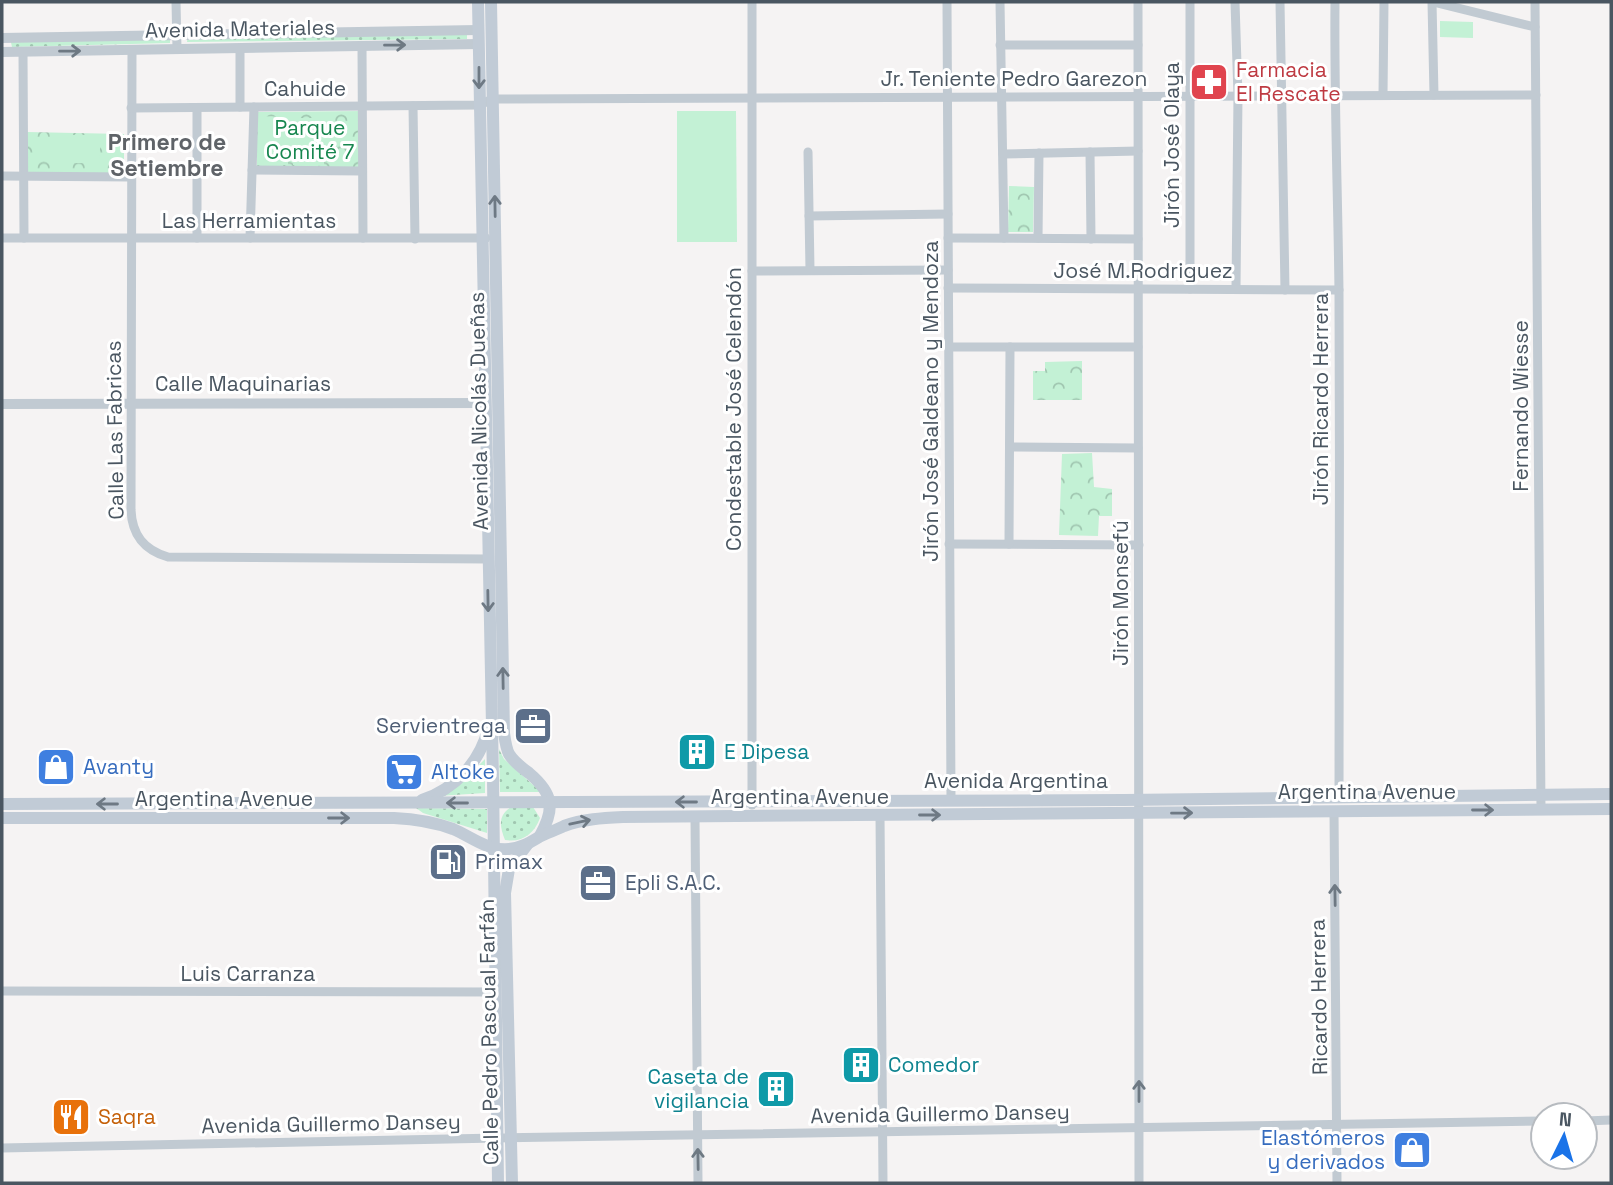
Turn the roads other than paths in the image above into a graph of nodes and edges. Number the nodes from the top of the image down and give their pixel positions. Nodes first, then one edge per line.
1 (176, 2) edge
2 (478, 2) edge
3 (491, 2) edge
4 (752, 2) edge
5 (947, 2) edge
6 (1000, 2) edge
7 (1138, 2) edge
8 (1190, 2) edge
9 (1235, 2) edge
10 (1280, 2) edge
11 (1335, 2) edge
12 (1384, 2) edge
13 (1433, 2) edge
14 (1535, 2) edge
15 (1535, 27) junction
16 (177, 35) junction
17 (479, 37) junction
18 (2, 38) edge
19 (1000, 45) junction
20 (1138, 45) junction
21 (362, 46) junction
22 (240, 48) junction
23 (177, 49) junction
24 (132, 50) junction
25 (2, 52) edge
26 (23, 52) junction
27 (1334, 95) junction
28 (1383, 95) junction
29 (1434, 95) junction
30 (1536, 95) junction
31 (1138, 96) junction
32 (1190, 96) junction
33 (1238, 96) junction
34 (1282, 96) junction
35 (752, 97) junction
36 (947, 97) junction
37 (1001, 97) junction
38 (493, 99) junction
39 (479, 105) junction
40 (363, 106) junction
41 (414, 106) junction
42 (240, 107) junction
43 (254, 107) junction
44 (131, 108) junction
45 (197, 108) junction
46 (1138, 150) junction
47 (808, 152) dead end
48 (1090, 152) junction
49 (1003, 153) junction
50 (1039, 153) junction
51 (252, 170) junction
52 (362, 171) junction
53 (2, 176) edge
54 (24, 176) junction
55 (131, 177) junction
56 (948, 214) junction
57 (809, 216) junction
58 (2, 238) edge
59 (24, 238) junction
60 (131, 238) junction
61 (197, 238) junction
62 (250, 238) junction
63 (363, 238) junction
64 (489, 238) junction
65 (948, 238) junction
66 (1004, 238) junction
67 (1038, 238) junction
68 (415, 239) junction
69 (1091, 239) junction
70 (1138, 239) junction
71 (810, 270) junction
72 (948, 270) junction
73 (752, 271) junction
74 (948, 288) junction
75 (1138, 289) junction
76 (1190, 289) junction
77 (1236, 289) junction
78 (1285, 289) junction
79 (1339, 290) junction
80 (491, 323) junction
81 (948, 347) junction
82 (1010, 347) junction
83 (1138, 347) junction
84 (485, 403) junction
85 (2, 404) edge
86 (131, 404) junction
87 (1010, 447) junction
88 (1138, 447) junction
89 (950, 544) junction
90 (1009, 544) junction
91 (1139, 544) junction
92 (488, 559) junction
93 (490, 716) junction
94 (1611, 794) edge
95 (1541, 795) junction
96 (1339, 797) junction
97 (951, 801) junction
98 (752, 802) junction
99 (410, 803) junction
100 (493, 803) junction
101 (550, 803) junction
102 (2, 804) edge
103 (1139, 807) junction
104 (1611, 809) edge
105 (1541, 810) junction
106 (1334, 811) junction
107 (880, 815) junction
108 (752, 816) junction
109 (695, 817) junction
110 (2, 818) edge
111 (540, 836) junction
112 (527, 845) junction
113 (493, 848) junction
114 (2, 991) edge
115 (495, 992) junction
116 (1529, 1121) edge
117 (1338, 1125) junction
118 (1139, 1128) junction
119 (883, 1132) junction
120 (698, 1135) junction
121 (497, 1138) junction
122 (511, 1138) junction
123 (2, 1148) edge
124 (498, 1183) edge
125 (512, 1183) edge
126 (698, 1183) edge
127 (883, 1183) edge
128 (1139, 1183) edge
129 (1337, 1183) edge

1 - 16 street
2 - 17 main road, Avenida Nicolás Dueñas
3 - 38 main road, Avenida Nicolás Dueñas
4 - 35 street, Condestable José Celendón
5 - 36 street, Jirón José Galdeano y Mendoza
6 - 19 street
7 - 20 street, Jirón Monsefú
8 - 32 street, Jirón José Olaya
9 - 33 street
10 - 34 street
11 - 27 street, Jirón Ricardo Herrera
12 - 28 street
13 - 15 street
13 - 29 street
14 - 15 street, Fernando Wiesse
15 - 30 street, Fernando Wiesse
16 - 17 street, Avenida Materiales
16 - 18 street, Avenida Materiales
16 - 23 street
21 -> 17 street, Avenida Materiales
17 -> 39 main road, Avenida Nicolás Dueñas
19 - 20 street
19 - 37 street
20 - 31 street, Jirón Monsefú
21 - 22 street, Avenida Materiales
21 - 40 street
22 - 23 street, Avenida Materiales
22 - 42 street
23 - 24 street, Avenida Materiales
26 -> 24 street, Avenida Materiales
24 - 44 street, Calle Las Fabricas
25 - 26 street, Avenida Materiales
26 - 54 street
27 - 28 street, Jr. Teniente Pedro Garezon
27 - 34 street, Jr. Teniente Pedro Garezon
27 - 79 street, Jirón Ricardo Herrera
28 - 29 street, Jr. Teniente Pedro Garezon
29 - 30 street, Jr. Teniente Pedro Garezon
30 - 95 street, Fernando Wiesse
31 - 32 street, Jr. Teniente Pedro Garezon
31 - 37 street, Jr. Teniente Pedro Garezon
31 - 46 street, Jirón Monsefú
32 - 33 street, Jr. Teniente Pedro Garezon
32 - 76 street, Jirón José Olaya
33 - 34 street, Jr. Teniente Pedro Garezon
33 - 77 street
34 - 78 street
35 - 36 street, Jr. Teniente Pedro Garezon
35 - 38 street, Jr. Teniente Pedro Garezon
35 - 73 street, Condestable José Celendón
36 - 37 street, Jr. Teniente Pedro Garezon
36 - 56 street, Jirón José Galdeano y Mendoza
37 - 49 street
38 - 39 street
64 -> 38 main road, Avenida Nicolás Dueñas
39 - 41 street, Cahuide
39 - 64 main road, Avenida Nicolás Dueñas
40 - 41 street, Cahuide
40 - 43 street, Cahuide
40 - 52 street
41 - 68 street
42 - 43 street, Cahuide
42 - 45 street, Cahuide
43 - 51 street
44 - 45 street, Cahuide
44 - 55 street, Calle Las Fabricas
45 - 61 street
46 - 48 street
46 - 70 street, Jirón Monsefú
47 - 57 street
48 - 50 street
48 - 69 street
49 - 50 street
49 - 66 street
50 - 67 street
51 - 52 street
51 - 62 street
52 - 63 street
53 - 54 street
54 - 55 street
54 - 59 street
55 - 60 street, Calle Las Fabricas
56 - 57 street
56 - 65 street, Jirón José Galdeano y Mendoza
57 - 71 street
58 - 59 street, Las Herramientas
59 - 60 street, Las Herramientas
60 - 61 street, Las Herramientas
60 - 86 street, Calle Las Fabricas
61 - 62 street, Las Herramientas
62 - 63 street, Las Herramientas
63 - 68 street, Las Herramientas
64 - 68 street, Las Herramientas
64 - 80 main road, Avenida Nicolás Dueñas
65 - 66 street
65 - 72 street, Jirón José Galdeano y Mendoza
66 - 67 street
67 - 69 street
69 - 70 street
70 - 75 street, Jirón Monsefú
71 - 72 street
71 - 73 street
72 - 74 street, Jirón José Galdeano y Mendoza
73 - 98 street, Condestable José Celendón
74 - 75 street, José M.Rodriguez
74 - 81 street, Jirón José Galdeano y Mendoza
75 - 76 street, José M.Rodriguez
75 - 83 street, Jirón Monsefú
76 - 77 street, José M.Rodriguez
77 - 78 street, José M.Rodriguez
78 - 79 street, José M.Rodriguez
79 - 96 street, Jirón Ricardo Herrera
80 - 84 main road, Calle Pedro Pascual Farfán
101 -> 80 main road, Avenida Nicolás Dueñas
81 - 82 street
81 - 89 street, Jirón José Galdeano y Mendoza
82 - 83 street
82 - 87 street
83 - 88 street, Jirón Monsefú
84 - 86 street, Calle Maquinarias
84 - 92 main road, Calle Pedro Pascual Farfán
85 - 86 street, Calle Maquinarias
86 - 92 street, Calle Las Fabricas
87 - 88 street
87 - 90 street
88 - 91 street, Jirón Monsefú
89 - 90 street
89 - 97 street, Jirón José Galdeano y Mendoza
90 - 91 street
91 - 103 street, Jirón Monsefú
92 -> 93 main road, Calle Pedro Pascual Farfán
93 - 99 main road
93 - 100 main road, Calle Pedro Pascual Farfán
94 - 95 main road, Avenida Argentina
95 - 96 main road, Avenida Argentina
95 - 105 street, Fernando Wiesse
96 - 103 main road, Avenida Argentina
97 - 98 main road, Avenida Argentina
97 - 103 main road, Avenida Argentina
98 -> 101 main road, Avenida Argentina
98 - 108 street, Condestable José Celendón
100 -> 99 main road, Avenida Argentina
99 -> 102 main road, Avenida Argentina
100 - 101 main road, Avenida Argentina
100 - 113 main road, Calle Pedro Pascual Farfán
101 - 111 main road
103 -> 106 main road, Argentina Avenue
107 -> 103 main road, Argentina Avenue
118 -> 103 street, Jirón Monsefú
104 - 105 main road, Argentina Avenue
106 -> 105 main road, Argentina Avenue
117 -> 106 street, Ricardo Herrera
107 - 108 main road, Argentina Avenue
107 - 119 street
108 - 109 main road, Argentina Avenue
111 -> 109 main road, Argentina Avenue
109 - 120 street
110 -> 113 main road, Argentina Avenue
111 - 112 main road, Argentina Avenue
112 - 113 main road, Argentina Avenue
112 - 122 main road, Calle Pedro Pascual Farfán
113 - 115 main road, Calle Pedro Pascual Farfán
114 - 115 street, Luis Carranza
115 - 121 main road, Calle Pedro Pascual Farfán
116 - 117 street, Avenida Guillermo Dansey
117 - 118 street, Avenida Guillermo Dansey
117 - 129 street, Ricardo Herrera
118 - 119 street, Avenida Guillermo Dansey
118 - 128 street, Jirón Monsefú
119 - 120 street, Avenida Guillermo Dansey
119 - 127 street
120 - 122 street, Avenida Guillermo Dansey
126 -> 120 street
121 - 122 street, Avenida Guillermo Dansey
121 - 123 street, Avenida Guillermo Dansey
121 - 124 main road, Calle Pedro Pascual Farfán
122 - 125 main road, Calle Pedro Pascual Farfán

